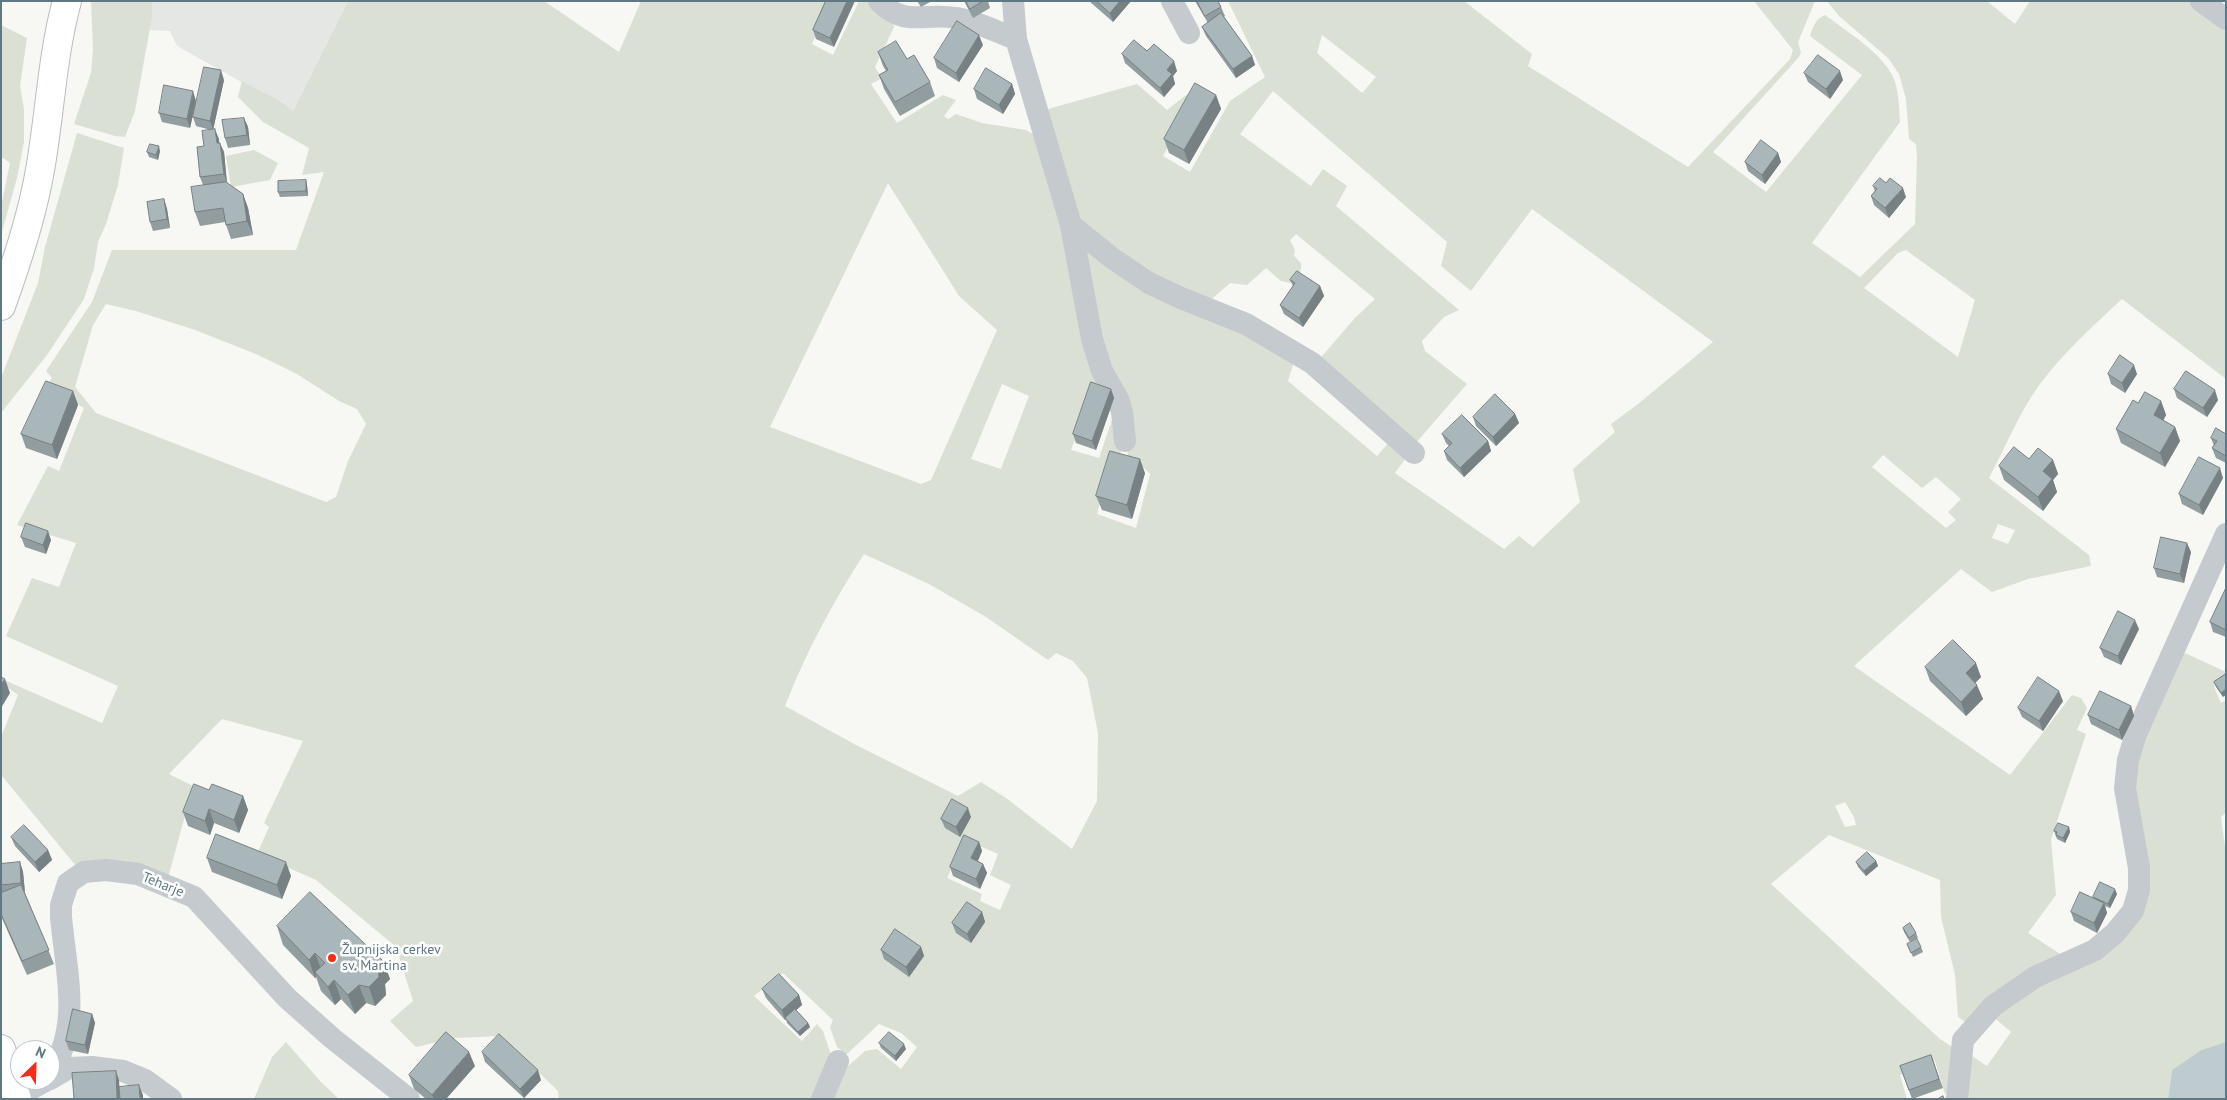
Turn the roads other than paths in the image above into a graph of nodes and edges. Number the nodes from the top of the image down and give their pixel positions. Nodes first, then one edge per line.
1 (56, 1) edge
2 (67, 1) edge
3 (879, 1) edge
4 (1013, 1) edge
5 (1172, 1) edge
6 (2201, 1) edge
7 (2226, 19) edge
8 (59, 30) junction
9 (1190, 33) dead end
10 (1016, 39) junction
11 (1071, 225) junction
12 (1, 306) edge
13 (1125, 440) dead end
14 (1414, 453) dead end
15 (2226, 534) edge
16 (1, 1049) edge
17 (60, 1059) edge
18 (838, 1061) dead end
19 (60, 1072) edge
20 (30, 1090) edge
21 (17, 1098) edge
22 (171, 1099) edge
23 (409, 1099) edge
24 (822, 1099) edge
25 (1957, 1099) edge

1 - 8 main road
2 - 8 main road
3 - 10 street
4 - 10 street
5 - 9 street
6 - 7 street
8 - 12 main road
10 - 11 street
11 - 13 street
11 - 14 street
15 - 25 street
16 - 21 main road
17 - 23 street, Teharje
18 - 24 street
19 - 22 street
20 - 21 street

